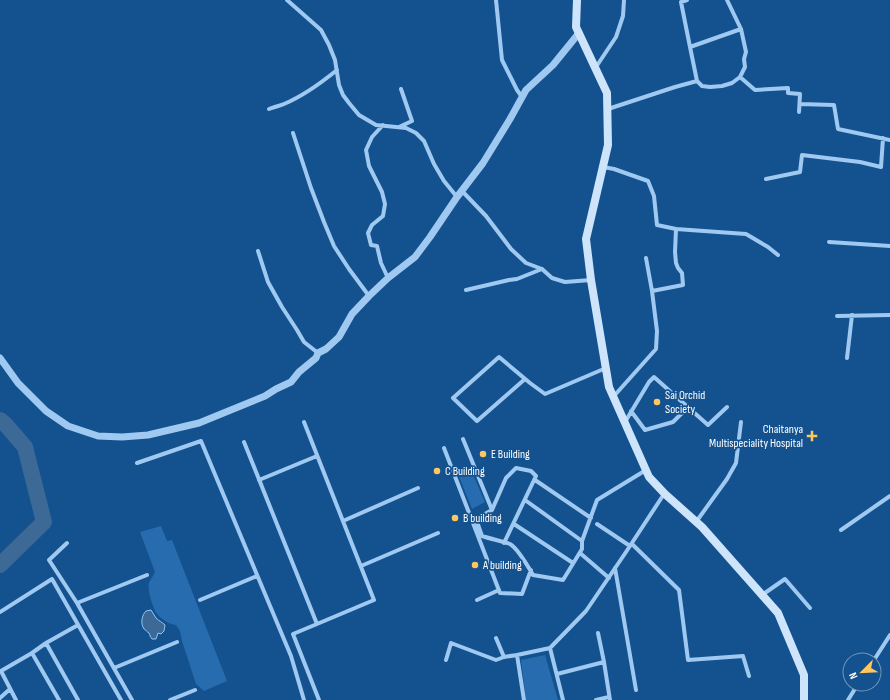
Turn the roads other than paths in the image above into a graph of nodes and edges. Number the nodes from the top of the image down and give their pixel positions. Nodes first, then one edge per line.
1 (287, 0) edge
2 (496, 0) edge
3 (577, 0) edge
4 (624, 0) edge
5 (688, 0) edge
6 (727, 0) edge
7 (740, 29) junction
8 (579, 33) junction
9 (690, 47) junction
10 (596, 67) junction
11 (337, 70) junction
12 (740, 77) junction
13 (697, 81) junction
14 (401, 89) dead end
15 (522, 97) junction
16 (800, 104) junction
17 (268, 109) dead end
18 (608, 109) junction
19 (799, 112) dead end
20 (383, 125) junction
21 (398, 127) junction
22 (293, 133) dead end
23 (883, 138) junction
24 (890, 140) edge
25 (603, 167) junction
26 (766, 179) dead end
27 (462, 191) junction
28 (458, 197) junction
29 (676, 229) junction
30 (829, 242) dead end
31 (890, 246) edge
32 (258, 251) dead end
33 (778, 255) dead end
34 (646, 258) dead end
35 (542, 269) junction
36 (388, 278) junction
37 (591, 280) junction
38 (466, 290) dead end
39 (652, 291) junction
40 (369, 296) junction
41 (852, 315) junction
42 (890, 315) edge
43 (837, 316) dead end
44 (318, 353) junction
45 (0, 358) edge
46 (847, 358) dead end
47 (606, 368) junction
48 (525, 379) junction
49 (613, 397) junction
50 (688, 407) junction
51 (727, 407) dead end
52 (631, 412) junction
53 (304, 422) dead end
54 (624, 422) junction
55 (741, 422) dead end
56 (463, 439) dead end
57 (244, 442) dead end
58 (444, 448) dead end
59 (317, 456) junction
60 (137, 463) dead end
61 (646, 470) junction
62 (259, 480) junction
63 (535, 480) junction
64 (418, 488) dead end
65 (665, 494) junction
66 (890, 496) edge
67 (525, 500) junction
68 (492, 510) junction
69 (590, 518) junction
70 (343, 521) junction
71 (696, 522) junction
72 (514, 524) junction
73 (597, 524) dead end
74 (841, 530) dead end
75 (438, 533) dead end
76 (582, 541) junction
77 (67, 543) dead end
78 (504, 543) junction
79 (631, 545) junction
80 (580, 553) junction
81 (573, 563) junction
82 (361, 566) junction
83 (615, 568) junction
84 (531, 570) junction
85 (147, 575) dead end
86 (257, 576) junction
87 (609, 578) junction
88 (499, 590) junction
89 (762, 595) junction
90 (200, 600) dead end
91 (477, 600) dead end
92 (77, 603) junction
93 (810, 608) dead end
94 (0, 612) edge
95 (317, 624) junction
96 (78, 625) junction
97 (598, 633) dead end
98 (890, 636) edge
99 (496, 638) dead end
100 (177, 642) dead end
101 (46, 644) junction
102 (890, 645) edge
103 (883, 646) junction
104 (550, 648) junction
105 (879, 652) edge
106 (32, 653) junction
107 (517, 655) junction
108 (504, 657) junction
109 (446, 660) dead end
110 (604, 662) junction
111 (114, 668) junction
112 (0, 670) edge
113 (557, 674) junction
114 (749, 676) dead end
115 (10, 689) junction
116 (195, 690) dead end
117 (636, 690) dead end
118 (0, 698) edge
119 (609, 698) edge
120 (16, 700) edge
121 (59, 700) edge
122 (78, 700) edge
123 (121, 700) edge
124 (132, 700) edge
125 (170, 700) edge
126 (304, 700) edge
127 (318, 700) edge
128 (524, 700) edge
129 (563, 700) edge
130 (596, 700) edge
131 (804, 700) edge

1 - 11 street
2 - 15 street
3 - 8 main road
4 - 10 street
5 - 9 street
6 - 7 street
7 - 9 street
7 - 12 street
8 - 10 main road
8 - 15 street
9 - 13 street
10 - 18 main road
11 - 17 street
11 - 20 street
12 - 13 street
12 - 16 street
13 - 18 street
14 - 21 street
15 - 27 street
16 - 19 street
16 - 23 street
18 - 25 main road
20 - 21 street
20 - 36 street
21 - 28 street
22 - 40 street
23 - 24 street
23 - 26 street
25 - 29 street
25 - 37 main road
27 - 28 street
27 - 35 street
28 - 36 street
29 - 33 street
29 - 39 street
30 - 31 street
32 - 44 street
34 - 39 street
35 - 37 street
35 - 38 street
36 - 40 street
37 - 47 main road
39 - 49 street
40 - 44 street
41 - 42 street
41 - 43 street
41 - 46 street
44 - 45 street
47 - 48 street
47 - 49 main road
48 - 48 street
49 - 54 main road
50 - 51 street
50 - 52 street
50 - 52 street
52 - 54 street
53 - 59 street
54 - 61 main road
55 - 71 street
56 - 68 street
57 - 62 street
58 - 88 street
59 - 62 street
59 - 70 street
60 - 86 street
61 - 65 main road
61 - 69 street
62 - 95 street
63 - 67 street
63 - 68 street
63 - 69 street
64 - 70 street
65 - 71 main road
65 - 79 street
66 - 74 street
67 - 72 street
67 - 76 street
68 - 78 street
69 - 76 street
70 - 82 street
71 - 89 main road
72 - 78 street
72 - 81 street
73 - 79 street
75 - 82 street
76 - 80 street
77 - 92 street
78 - 84 street
79 - 83 street
79 - 114 street
80 - 81 street
80 - 87 street
81 - 84 street
82 - 95 street
83 - 87 street
83 - 117 street
84 - 88 street
85 - 92 street
86 - 90 street
86 - 126 street
87 - 104 street
88 - 91 street
89 - 93 street
89 - 131 main road
92 - 111 street
94 - 96 street
95 - 127 street
96 - 101 street
96 - 123 street
97 - 110 street
98 - 103 street
99 - 108 street
100 - 111 street
101 - 106 street
101 - 122 street
102 - 103 street
103 - 105 street
104 - 107 street
104 - 113 street
106 - 112 street
106 - 121 street
107 - 108 street
107 - 128 street
108 - 109 street
110 - 113 street
110 - 119 street
111 - 124 street
112 - 115 street
113 - 129 street
115 - 118 street
115 - 120 street
116 - 125 street
119 - 130 street

